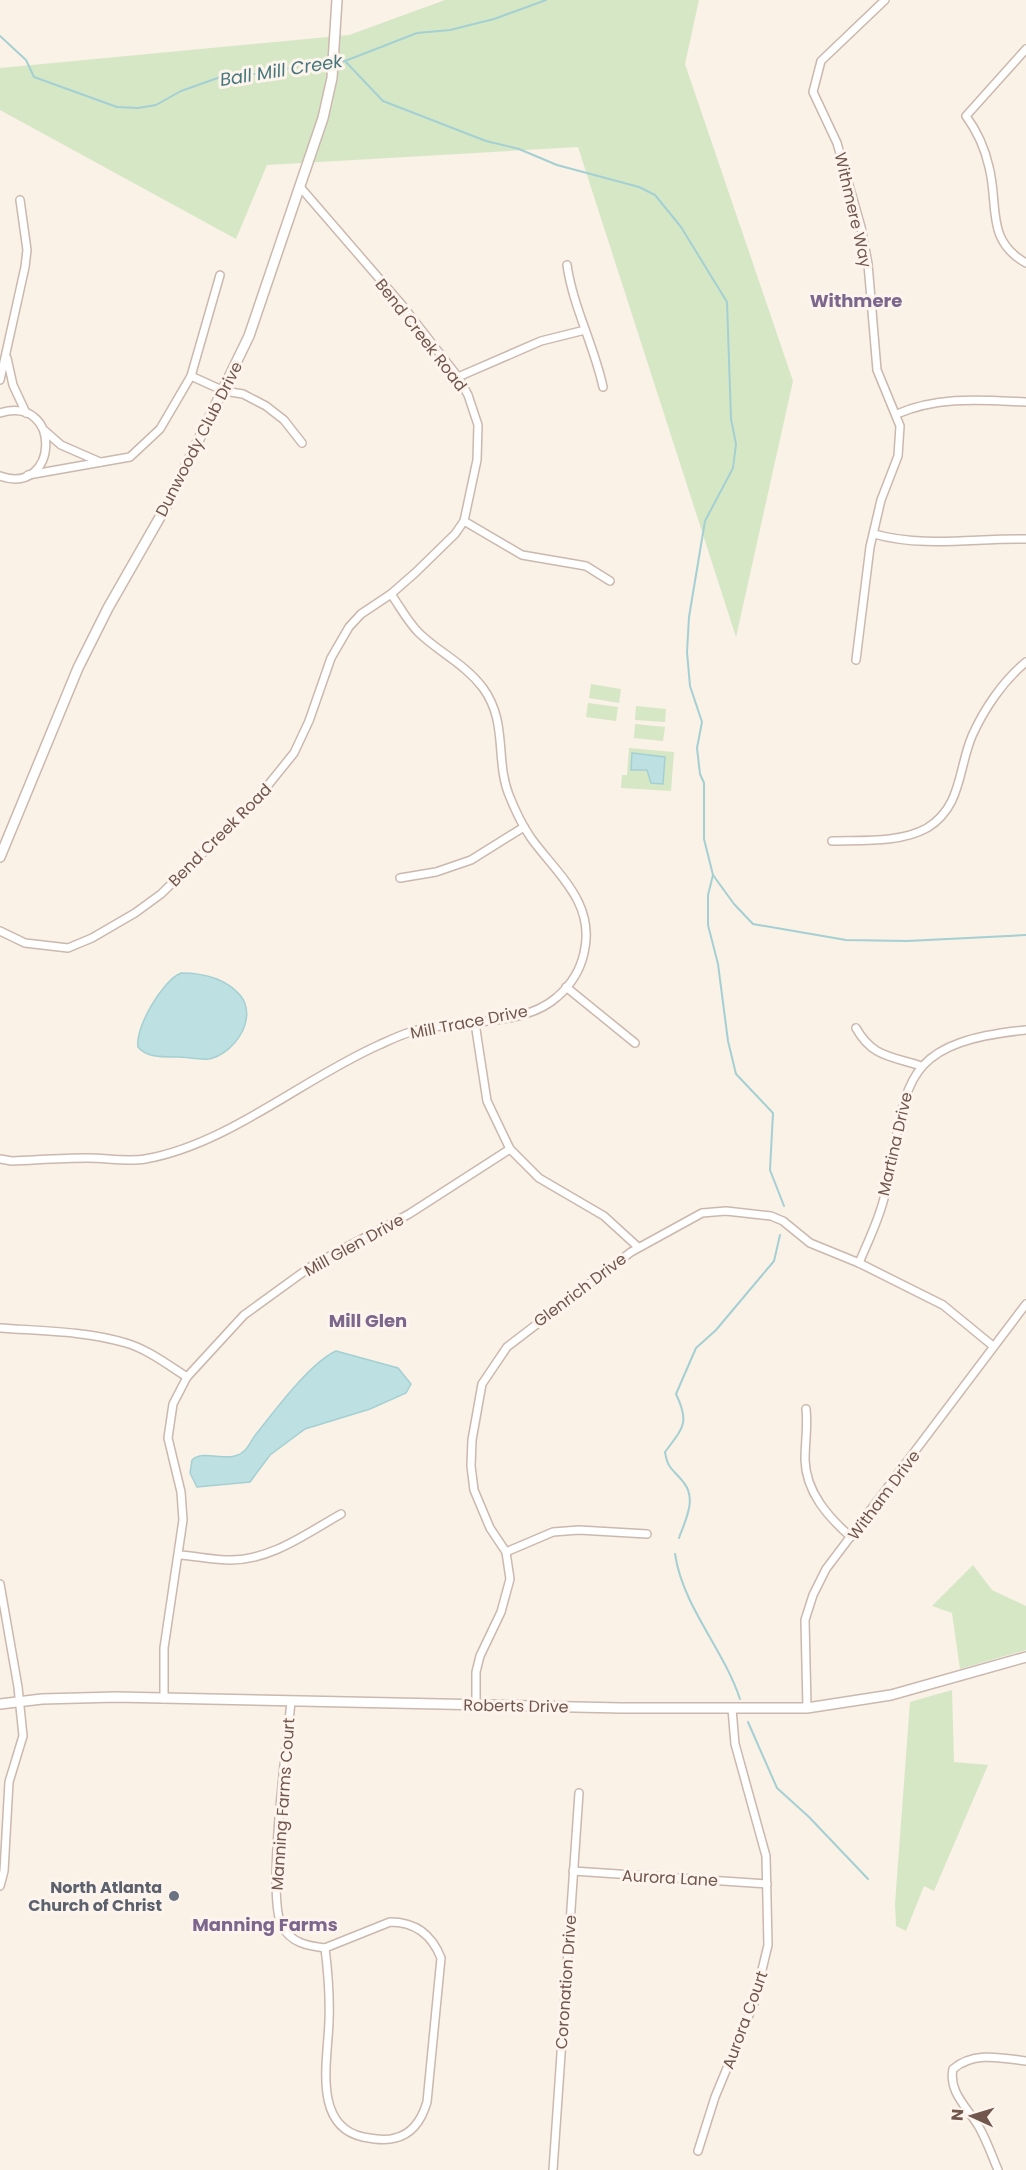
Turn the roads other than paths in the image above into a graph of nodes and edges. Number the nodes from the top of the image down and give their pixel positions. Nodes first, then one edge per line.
1 (337, 0) edge
2 (885, 0) edge
3 (1026, 49) edge
4 (301, 188) junction
5 (20, 200) dead end
6 (1026, 263) edge
7 (567, 265) dead end
8 (220, 275) dead end
9 (585, 330) junction
10 (7, 355) junction
11 (190, 376) junction
12 (458, 377) junction
13 (0, 380) edge
14 (603, 387) dead end
15 (225, 391) junction
16 (1026, 402) edge
17 (0, 413) edge
18 (26, 413) junction
19 (897, 414) junction
20 (44, 430) junction
21 (302, 443) dead end
22 (100, 462) junction
23 (28, 475) junction
24 (1, 476) edge
25 (464, 521) junction
26 (874, 534) junction
27 (1026, 539) edge
28 (610, 581) dead end
29 (391, 594) junction
30 (856, 660) dead end
31 (1026, 662) edge
32 (524, 827) junction
33 (832, 841) dead end
34 (0, 857) edge
35 (400, 878) dead end
36 (0, 931) edge
37 (566, 987) junction
38 (475, 1023) junction
39 (856, 1028) dead end
40 (1026, 1030) edge
41 (635, 1043) dead end
42 (921, 1066) junction
43 (510, 1149) junction
44 (0, 1159) edge
45 (638, 1247) junction
46 (859, 1263) junction
47 (1026, 1304) edge
48 (0, 1328) edge
49 (993, 1346) junction
50 (187, 1377) junction
51 (806, 1408) dead end
52 (341, 1514) dead end
53 (647, 1534) dead end
54 (851, 1537) junction
55 (506, 1551) junction
56 (179, 1555) junction
57 (0, 1584) edge
58 (1026, 1657) edge
59 (20, 1698) junction
60 (164, 1699) junction
61 (291, 1702) junction
62 (0, 1704) edge
63 (476, 1705) junction
64 (807, 1708) junction
65 (732, 1709) junction
66 (579, 1793) dead end
67 (3, 1820) edge
68 (573, 1871) junction
69 (767, 1884) junction
70 (0, 1886) edge
71 (325, 1947) junction
72 (1026, 2061) edge
73 (698, 2151) dead end
74 (553, 2170) edge
75 (998, 2170) edge

1 - 4 street, Dunwoody Club Drive
2 - 19 street, Withmere Way
3 - 6 street
4 - 12 street, Bend Creek Road
4 - 15 street, Dunwoody Club Drive
5 - 10 street
7 - 9 street
8 - 11 street
9 - 12 street
9 - 14 street
10 - 13 street
10 - 18 street
11 - 15 street
11 - 22 street
12 - 25 street, Bend Creek Road
15 - 21 street
15 - 34 street, Dunwoody Club Drive
16 - 19 street
17 - 18 street
18 - 20 street
19 - 26 street, Withmere Way
20 - 22 street
20 - 23 street
22 - 23 street
23 - 24 street
25 - 28 street
25 - 29 street, Bend Creek Road
26 - 27 street
26 - 30 street, Withmere Way
29 - 32 street, Mill Trace Drive
29 - 36 street, Bend Creek Road
31 - 33 street
32 - 35 street
32 - 37 street, Mill Trace Drive
37 - 38 street, Mill Trace Drive
37 - 41 street
38 - 43 street
38 - 44 street, Mill Trace Drive
39 - 42 street
40 - 42 street, Martina Drive
42 - 46 street, Martina Drive
43 - 45 street
43 - 50 street, Mill Glen Drive
45 - 46 street, Glenrich Drive
45 - 55 street, Glenrich Drive
46 - 49 street, Glenrich Drive
47 - 49 street, Witham Drive
48 - 50 street
49 - 54 street, Witham Drive
50 - 56 street, Mill Glen Drive
51 - 54 street
52 - 56 street
53 - 55 street
54 - 64 street, Witham Drive
55 - 63 street, Glenrich Drive
56 - 60 street, Mill Glen Drive
57 - 59 street
58 - 64 street, Roberts Drive
59 - 60 street, Roberts Drive
59 - 62 street, Roberts Drive
59 - 67 street
60 - 61 street, Roberts Drive
61 - 63 street, Roberts Drive
61 - 71 street, Manning Farms Court
63 - 65 street, Roberts Drive
64 - 65 street, Roberts Drive
65 - 69 street, Aurora Court
66 - 68 street, Coronation Drive
67 - 70 street
68 - 69 street, Aurora Lane
68 - 74 street, Coronation Drive
69 - 73 street, Aurora Court
71 - 71 street
72 - 75 street

